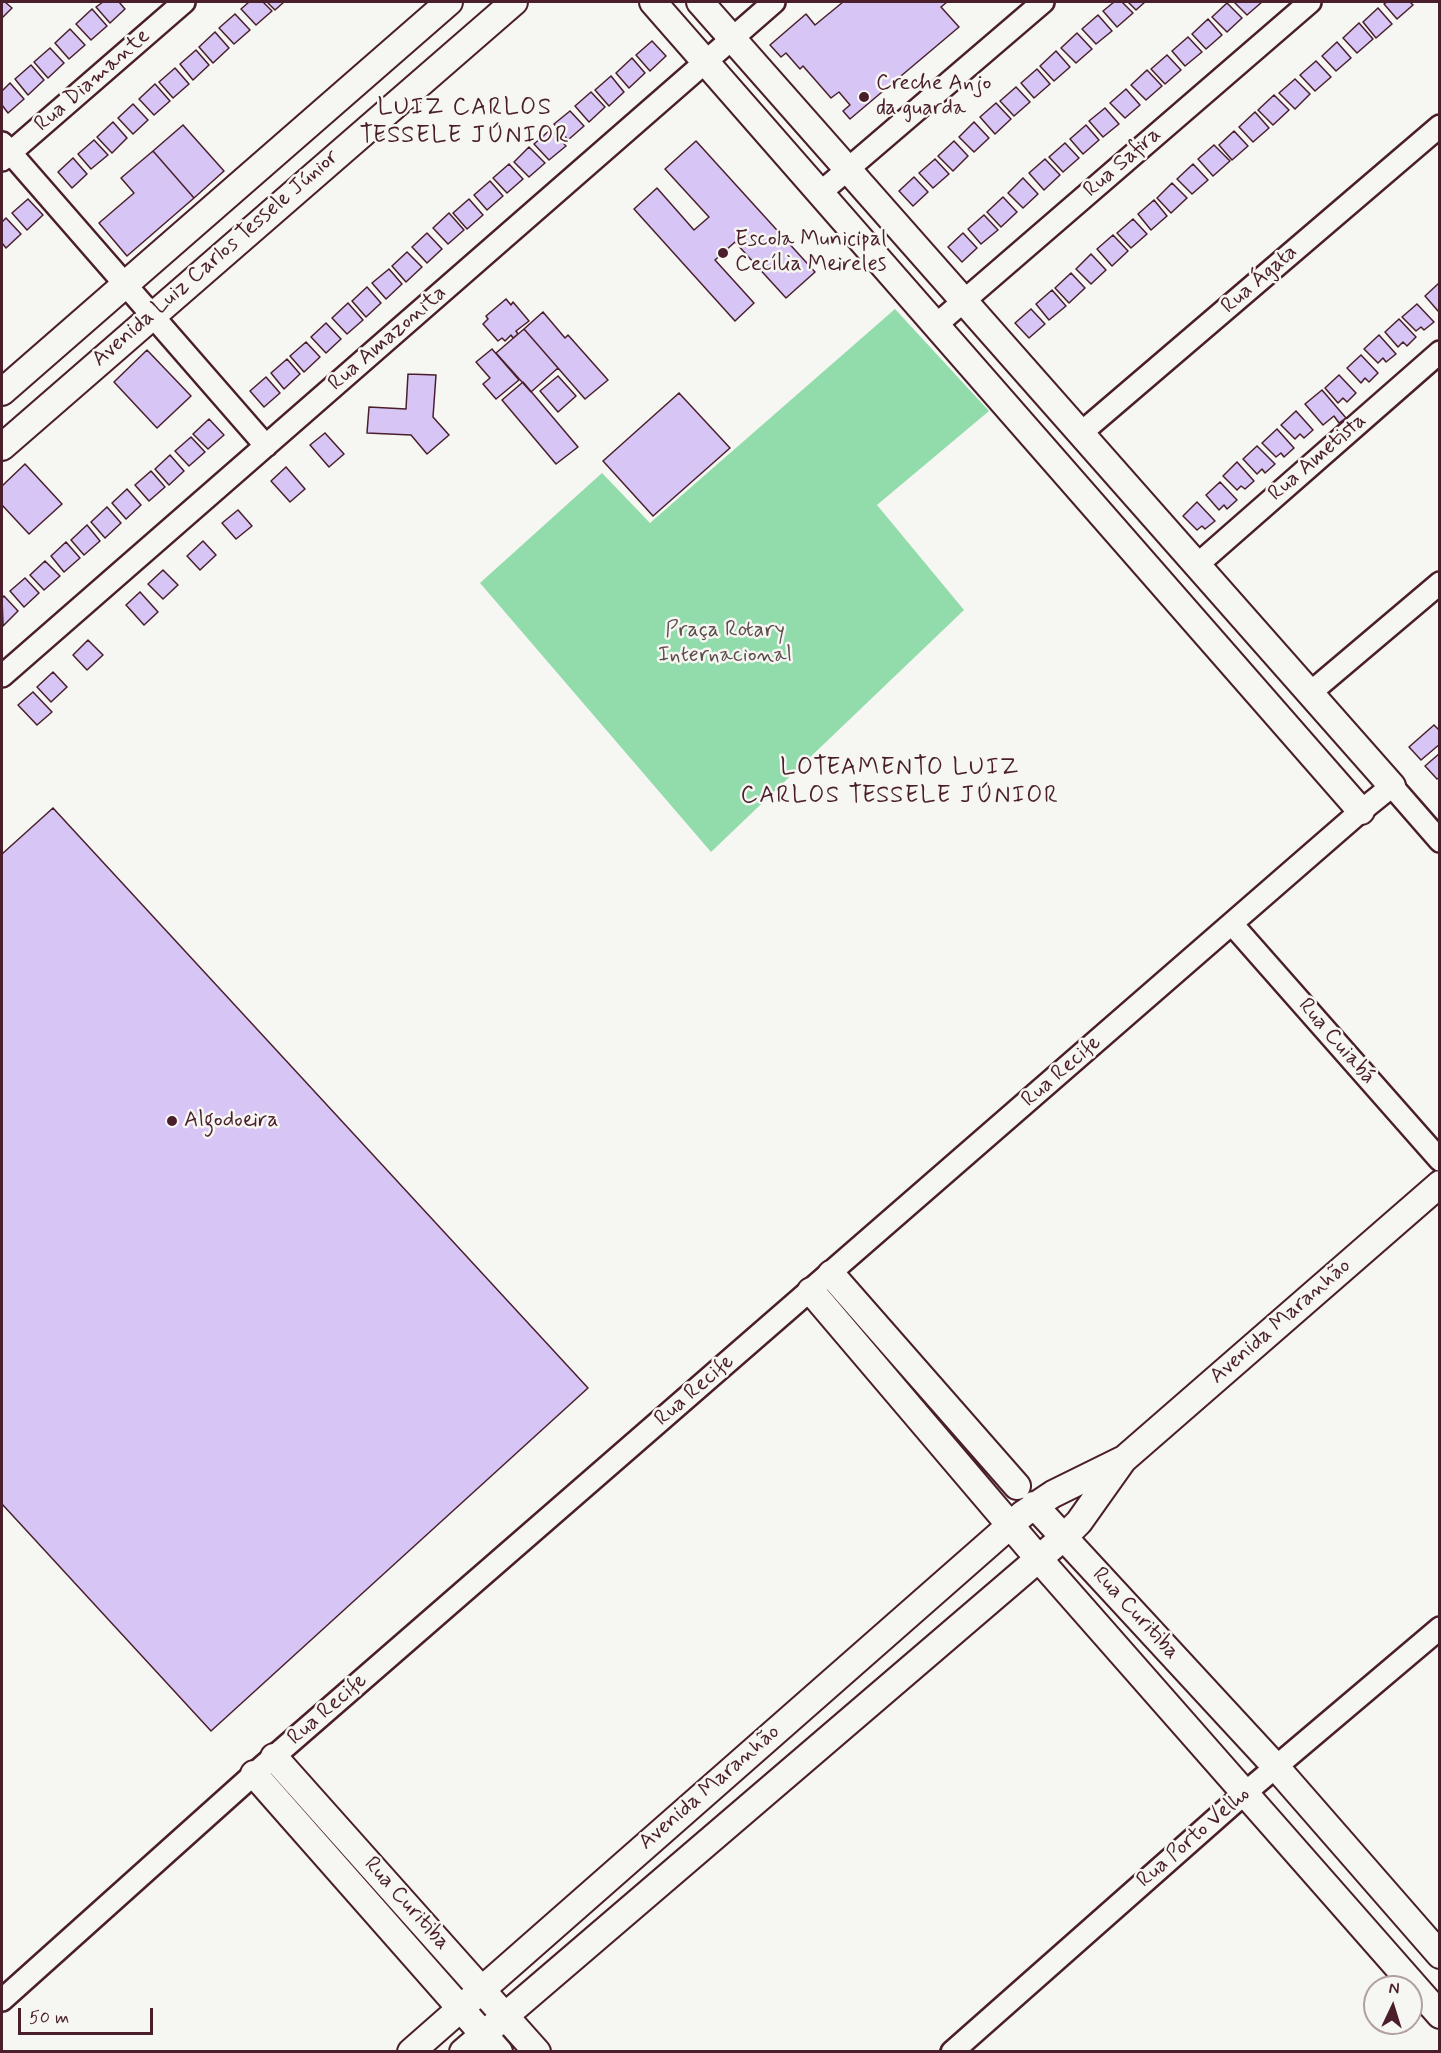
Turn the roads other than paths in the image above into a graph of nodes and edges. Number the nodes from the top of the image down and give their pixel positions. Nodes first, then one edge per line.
1 (184, 2) edge
2 (449, 2) edge
3 (514, 2) edge
4 (653, 2) edge
5 (700, 2) edge
6 (774, 2) edge
7 (1043, 2) edge
8 (1310, 2) edge
9 (732, 38) junction
10 (705, 61) junction
11 (1440, 126) edge
12 (4, 152) edge
13 (849, 170) junction
14 (820, 193) junction
15 (125, 285) junction
16 (963, 300) junction
17 (151, 315) junction
18 (936, 325) junction
19 (1440, 352) edge
20 (2, 392) edge
21 (1081, 434) junction
22 (266, 446) junction
23 (2, 447) edge
24 (1197, 565) junction
25 (1440, 583) edge
26 (2, 676) edge
27 (1310, 693) junction
28 (1392, 786) junction
29 (1361, 811) junction
30 (1440, 841) edge
31 (1232, 924) junction
32 (1440, 1160) edge
33 (1440, 1184) edge
34 (831, 1274) junction
35 (811, 1291) junction
36 (1123, 1460) junction
37 (1017, 1486) joint
38 (1034, 1505) junction
39 (1010, 1525) junction
40 (1064, 1537) junction
41 (1038, 1558) junction
42 (1440, 1628) edge
43 (274, 1757) junction
44 (1276, 1767) junction
45 (254, 1773) junction
46 (1245, 1793) junction
47 (1440, 1955) edge
48 (482, 1989) junction
49 (2, 2000) edge
50 (460, 2007) junction
51 (1440, 2015) edge
52 (505, 2016) junction
53 (491, 2042) edge
54 (411, 2052) edge
55 (463, 2052) edge
56 (537, 2052) edge
57 (952, 2052) edge

1 - 12 street, Rua Diamante
2 - 15 street, Avenida Luiz Carlos Tessele Júnior
3 - 17 street, Avenida Luiz Carlos Tessele Júnior
4 - 10 street
5 - 9 street
6 - 9 street, Rua Amazonita
7 - 13 street
8 - 16 street, Rua Safira
9 - 10 street, Rua Amazonita
9 - 13 street
10 - 14 street
10 - 22 street, Rua Amazonita
11 - 21 street, Rua Ágata
12 - 15 street
13 - 14 street
13 - 16 street
14 - 18 street
15 - 17 street
15 - 20 street, Avenida Luiz Carlos Tessele Júnior
16 - 18 street, Rua Safira
16 - 21 street
17 - 22 street
17 - 23 street, Avenida Luiz Carlos Tessele Júnior
18 - 29 street
19 - 24 street, Rua Ametista
21 - 24 street
22 - 26 street, Rua Amazonita
24 - 27 street
25 - 27 street
27 - 28 street
28 - 29 street, Rua Recife
28 - 30 street
29 - 31 street, Rua Recife
31 - 32 street, Rua Cuiabá
31 - 34 street, Rua Recife
33 - 36 street, Avenida Maranhão
34 - 35 street, Rua Recife
34 - 37 street, Rua Curitiba
35 - 39 street
35 - 43 street, Rua Recife
36 - 38 street, Avenida Maranhão
36 - 40 street, Avenida Maranhão
37 - 38 street, Rua Curitiba
38 - 39 street, Avenida Maranhão
38 - 40 street, Rua Curitiba
39 - 41 street, Rua Curitiba
39 - 48 street, Avenida Maranhão
40 - 41 street, Avenida Maranhão
40 - 44 street, Rua Curitiba
41 - 46 street, Rua Curitiba
41 - 52 street, Avenida Maranhão
42 - 44 street, Rua Porto Velho
43 - 45 street, Rua Recife
43 - 48 street, Rua Curitiba
44 - 46 street, Rua Porto Velho
44 - 47 street, Rua Curitiba
45 - 49 street, Rua Recife
45 - 50 street, Rua Curitiba
46 - 51 street, Rua Curitiba
46 - 57 street, Rua Porto Velho
48 - 50 street, Avenida Maranhão
48 - 52 street, Rua Curitiba
50 - 53 street, Rua Curitiba
50 - 54 street, Avenida Maranhão
52 - 53 street, Avenida Maranhão
52 - 56 street, Rua Curitiba
53 - 55 street, Avenida Maranhão

